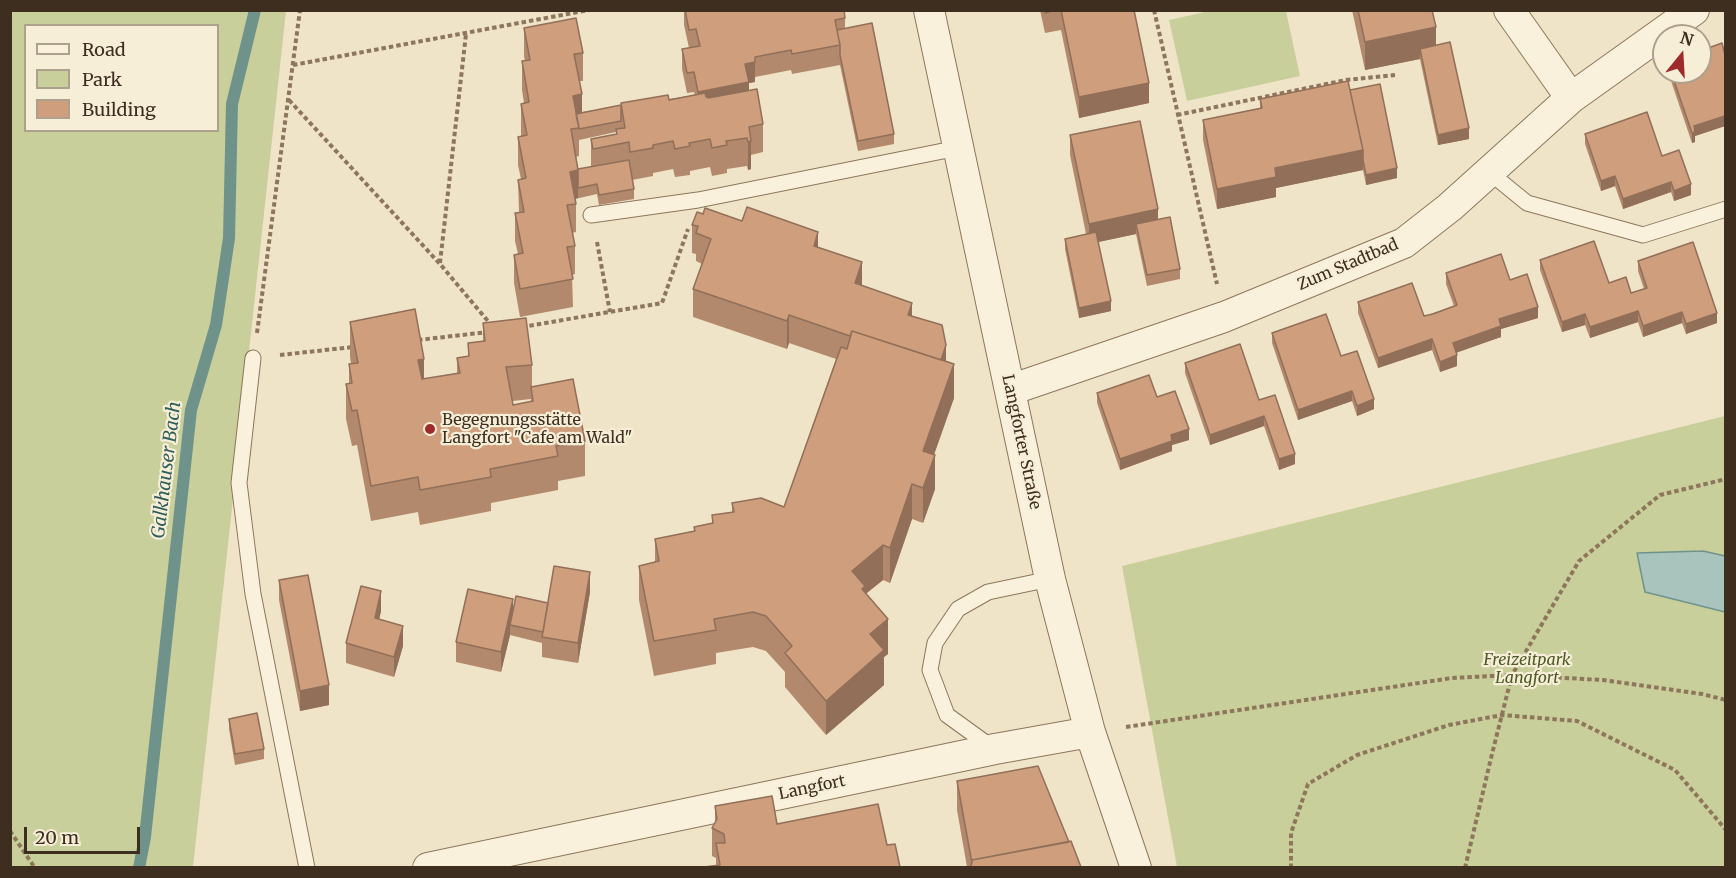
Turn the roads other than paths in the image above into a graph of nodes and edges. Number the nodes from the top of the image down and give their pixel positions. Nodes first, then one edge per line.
1 (929, 10) edge
2 (1509, 10) edge
3 (1694, 10) edge
4 (1571, 98) junction
5 (958, 148) junction
6 (1489, 172) junction
7 (1725, 209) edge
8 (591, 215) road end
9 (253, 358) road end
10 (1010, 390) junction
11 (1050, 579) junction
12 (1090, 732) junction
13 (995, 749) junction
14 (307, 867) edge
15 (428, 867) edge
16 (1136, 867) edge

1 - 5 street, Langforter Straße
2 - 4 street
3 - 4 street, Zum Stadtbad
4 - 6 street, Zum Stadtbad
5 - 8 lane
5 - 10 street, Langforter Straße
6 - 7 lane
6 - 10 street, Zum Stadtbad
9 - 14 lane
10 - 11 street, Langforter Straße
11 - 12 street, Langforter Straße
11 - 13 lane
12 - 13 street, Langfort
12 - 16 street, Langforter Straße
13 - 15 street, Langfort

